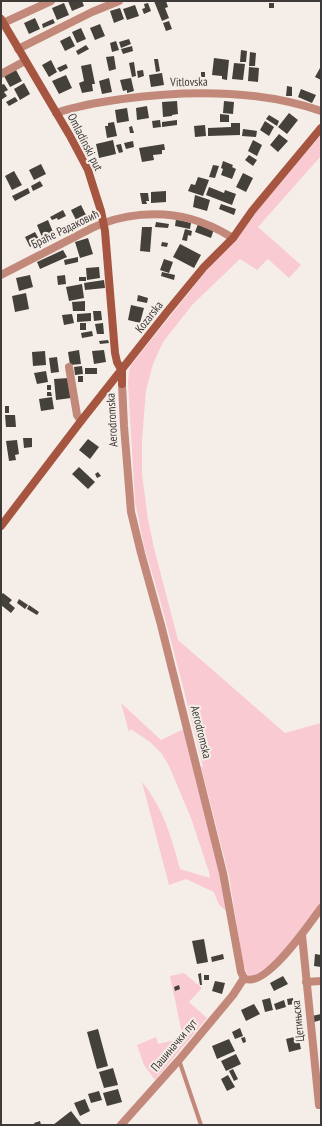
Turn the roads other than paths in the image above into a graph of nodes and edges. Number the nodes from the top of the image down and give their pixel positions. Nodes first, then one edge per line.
1 (52, 1) edge
2 (119, 1) edge
3 (2, 22) edge
4 (18, 49) junction
5 (25, 61) junction
6 (1, 74) edge
7 (321, 111) edge
8 (56, 113) junction
9 (321, 128) edge
10 (104, 222) junction
11 (233, 238) junction
12 (1, 275) edge
13 (69, 367) dead end
14 (122, 371) junction
15 (122, 384) joint
16 (81, 422) junction
17 (1, 526) edge
18 (321, 908) edge
19 (302, 935) junction
20 (244, 978) junction
21 (321, 981) edge
22 (306, 982) junction
23 (179, 1060) junction
24 (319, 1104) dead end
25 (121, 1125) edge
26 (200, 1125) edge

1 - 3 street
2 - 4 street
3 - 4 street, Omladinski put
4 - 5 street, Omladinski put
5 - 6 street
5 - 8 street, Omladinski put
7 - 8 street, Vitlovska
8 - 10 street, Omladinski put
9 - 11 street, Kozarska
10 - 11 street, Браће Радаковић
10 - 12 street, Браће Радаковић
10 - 14 street, Omladinski put
11 - 14 street, Kozarska
13 - 16 street
14 - 15 street, Omladinski put
14 - 16 street, Kozarska
15 - 20 street, Aerodromska
16 - 17 street, Kozarska
18 - 19 street
19 - 20 street
19 - 22 street, Цетињска
20 - 23 street, Пашиначки пут
21 - 22 street
22 - 24 street, Цетињска
23 - 25 street, Пашиначки пут
23 - 26 lane

